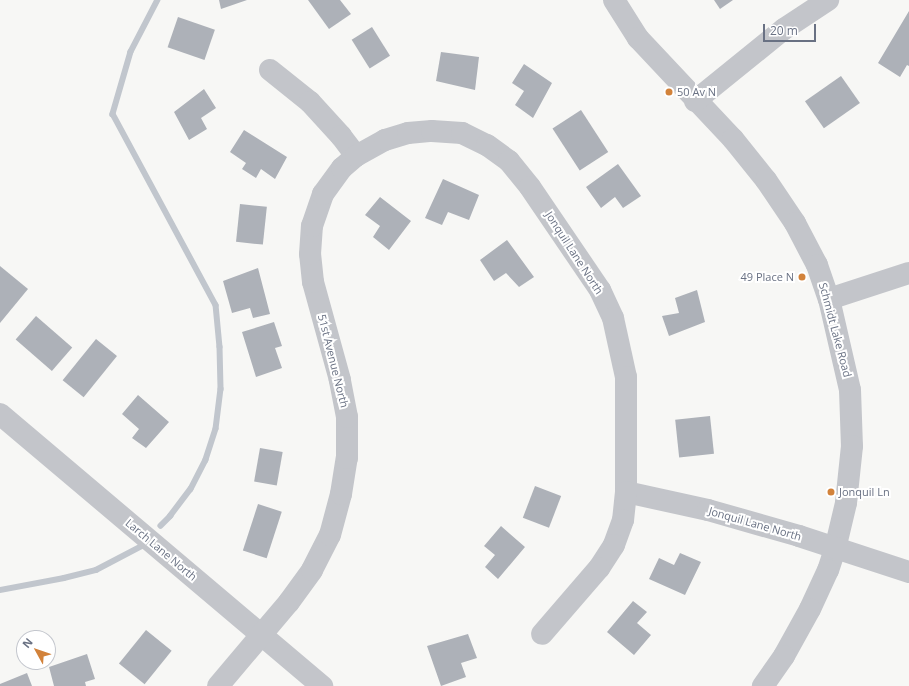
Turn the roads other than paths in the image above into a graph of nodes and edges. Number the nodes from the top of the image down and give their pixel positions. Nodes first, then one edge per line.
1 (614, 0) edge
2 (828, 0) edge
3 (270, 70) dead end
4 (695, 101) junction
5 (356, 156) junction
6 (909, 273) edge
7 (829, 299) junction
8 (0, 414) edge
9 (626, 492) junction
10 (836, 549) junction
11 (909, 572) edge
12 (542, 634) dead end
13 (262, 636) junction
14 (218, 686) edge
15 (322, 686) edge
16 (763, 686) edge

1 - 4 street, Schmidt Lake Road
2 - 4 street
3 - 5 street
4 - 7 street, Schmidt Lake Road
5 - 9 street, Jonquil Lane North
5 - 13 street, 51st Avenue North
6 - 7 street
7 - 10 street, Schmidt Lake Road
8 - 13 street, Larch Lane North
9 - 10 street, Jonquil Lane North
9 - 12 street
10 - 11 street, Jonquil Lane North
10 - 16 street, Schmidt Lake Road
13 - 14 street, 51st Avenue North
13 - 15 street, Larch Lane North

